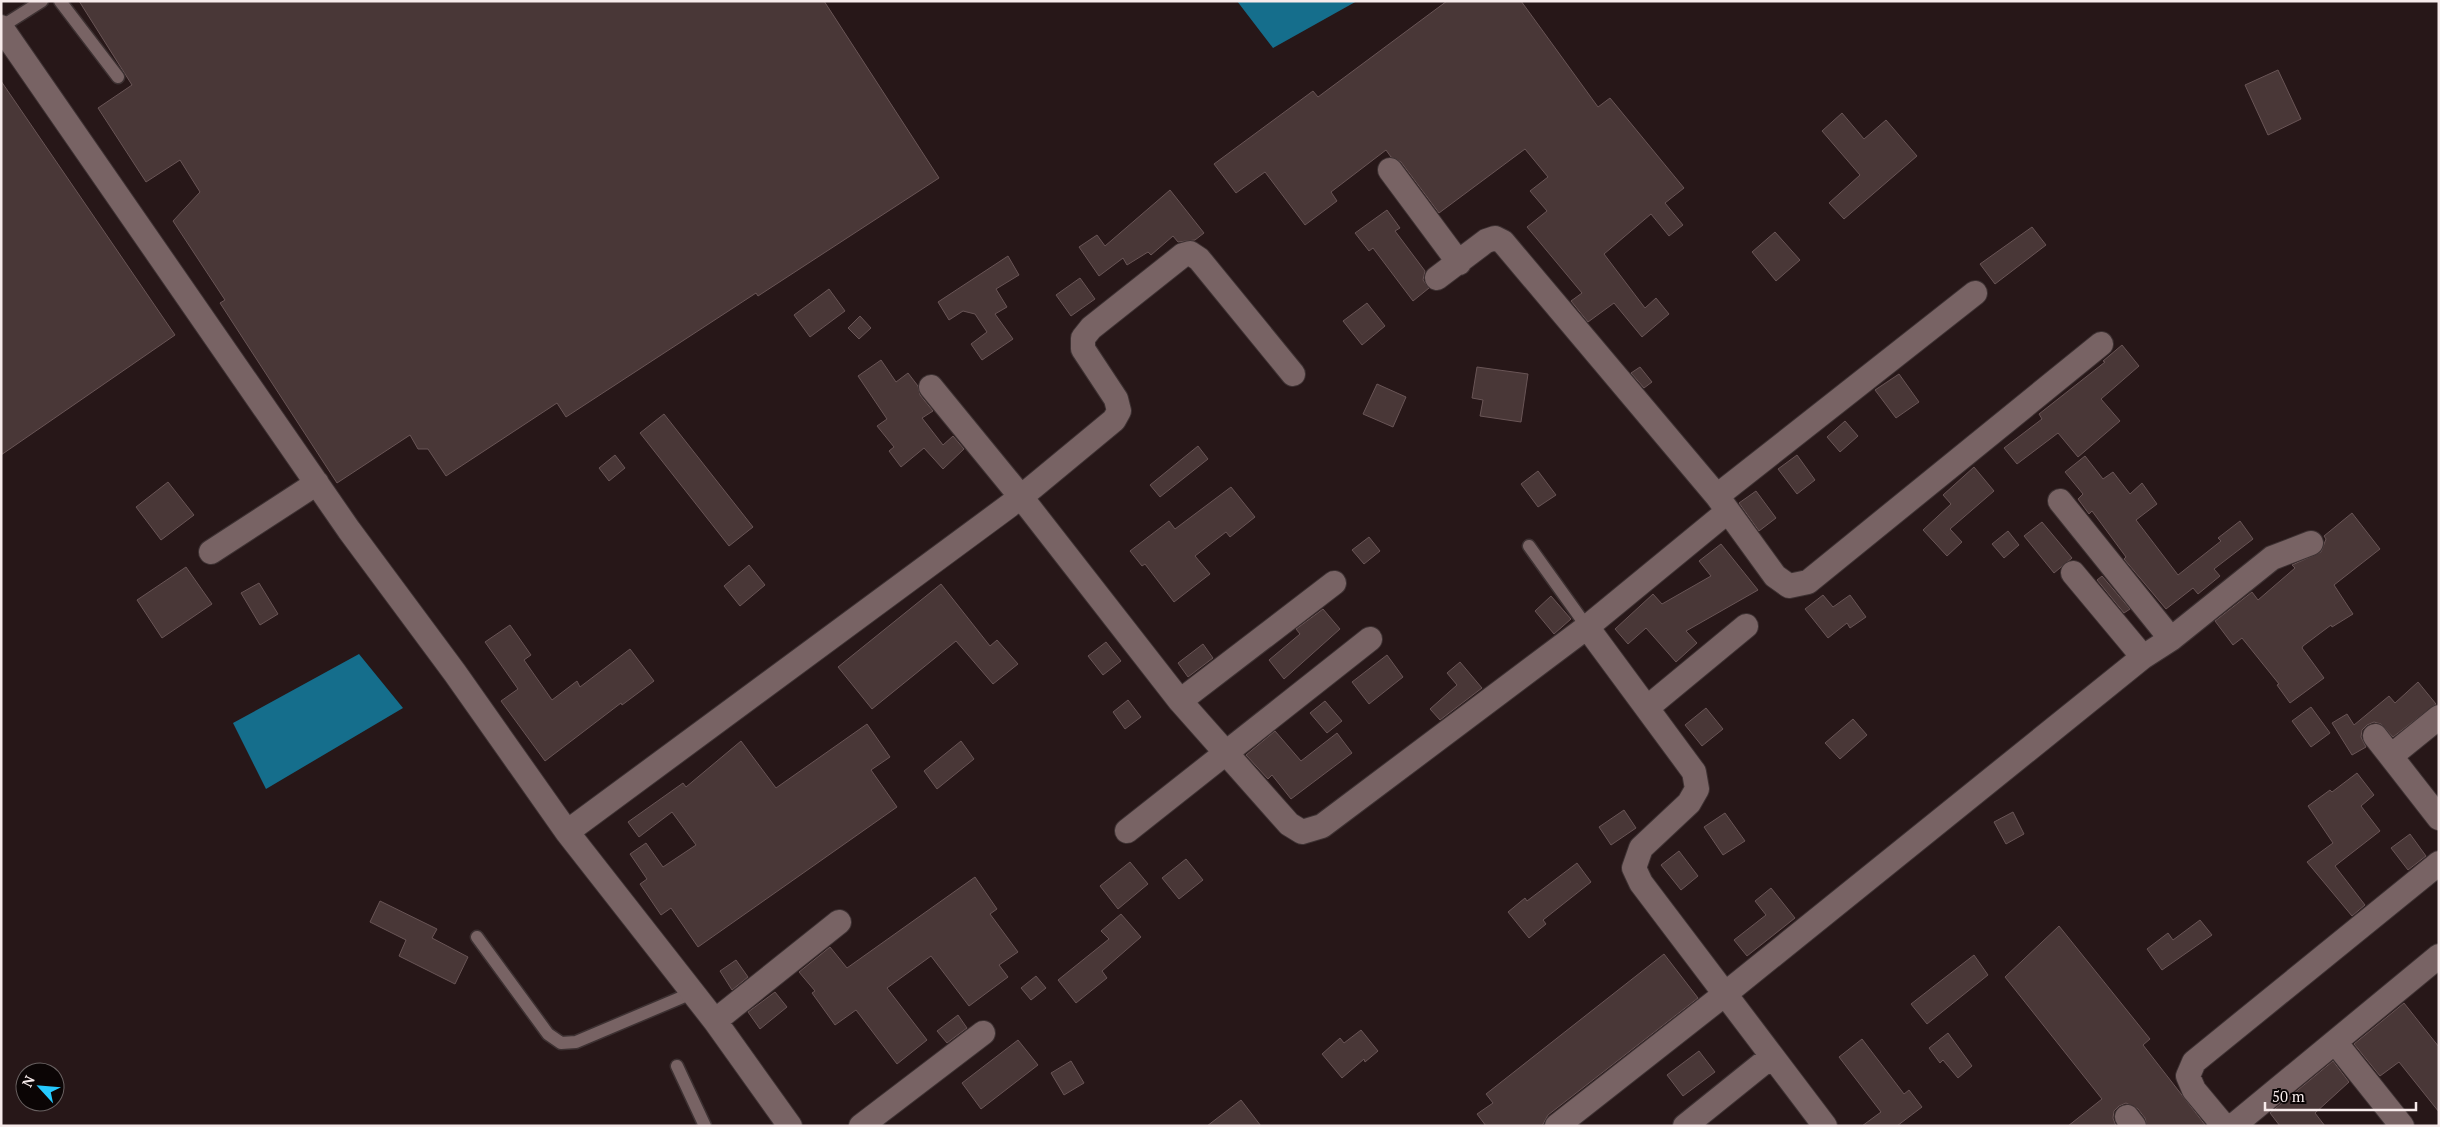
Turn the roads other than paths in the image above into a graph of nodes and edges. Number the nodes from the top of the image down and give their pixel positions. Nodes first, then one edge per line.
1 (42, 1) edge
2 (60, 1) edge
3 (1, 27) edge
4 (118, 77) dead end
5 (1390, 170) dead end
6 (1459, 263) junction
7 (1437, 278) dead end
8 (1975, 293) dead end
9 (2101, 344) dead end
10 (1293, 374) dead end
11 (931, 387) dead end
12 (317, 482) junction
13 (1021, 497) junction
14 (2060, 501) dead end
15 (1722, 504) junction
16 (2311, 543) dead end
17 (1529, 546) dead end
18 (211, 552) dead end
19 (2073, 573) dead end
20 (1334, 583) dead end
21 (1746, 626) dead end
22 (1587, 627) junction
23 (1370, 639) dead end
24 (2171, 639) junction
25 (2143, 657) junction
26 (1180, 702) junction
27 (1648, 707) junction
28 (2439, 717) edge
29 (2375, 736) dead end
30 (1225, 754) junction
31 (2391, 756) junction
32 (2439, 818) edge
33 (1127, 831) dead end
34 (566, 832) junction
35 (2439, 863) edge
36 (839, 922) dead end
37 (477, 937) dead end
38 (2439, 956) edge
39 (692, 992) junction
40 (1725, 994) junction
41 (715, 1021) junction
42 (983, 1033) dead end
43 (2335, 1042) junction
44 (1772, 1056) junction
45 (677, 1066) dead end
46 (705, 1126) edge
47 (790, 1126) edge
48 (861, 1126) edge
49 (1557, 1126) edge
50 (1685, 1126) edge
51 (1825, 1126) edge
52 (2224, 1126) edge
53 (2233, 1126) edge
54 (2402, 1126) edge

1 - 3 lane
2 - 4 lane
3 - 12 street
5 - 6 street
6 - 7 street
6 - 15 street
8 - 15 street
9 - 15 street
10 - 13 street
11 - 13 street
12 - 18 street
12 - 34 street
13 - 26 street
13 - 34 street
14 - 24 street
15 - 22 street
16 - 24 street
17 - 22 lane
19 - 25 street
20 - 26 street
21 - 27 street
22 - 27 street
22 - 30 street
23 - 30 street
24 - 25 street
25 - 40 street
26 - 30 street
27 - 40 street
28 - 31 street
29 - 31 street
30 - 33 street
31 - 32 street
34 - 39 street
35 - 52 street
36 - 41 street
37 - 39 lane
38 - 43 street
39 - 41 street
40 - 44 street
40 - 49 street
41 - 47 street
42 - 48 street
43 - 53 street
43 - 54 street
44 - 50 street
44 - 51 street
45 - 46 lane

